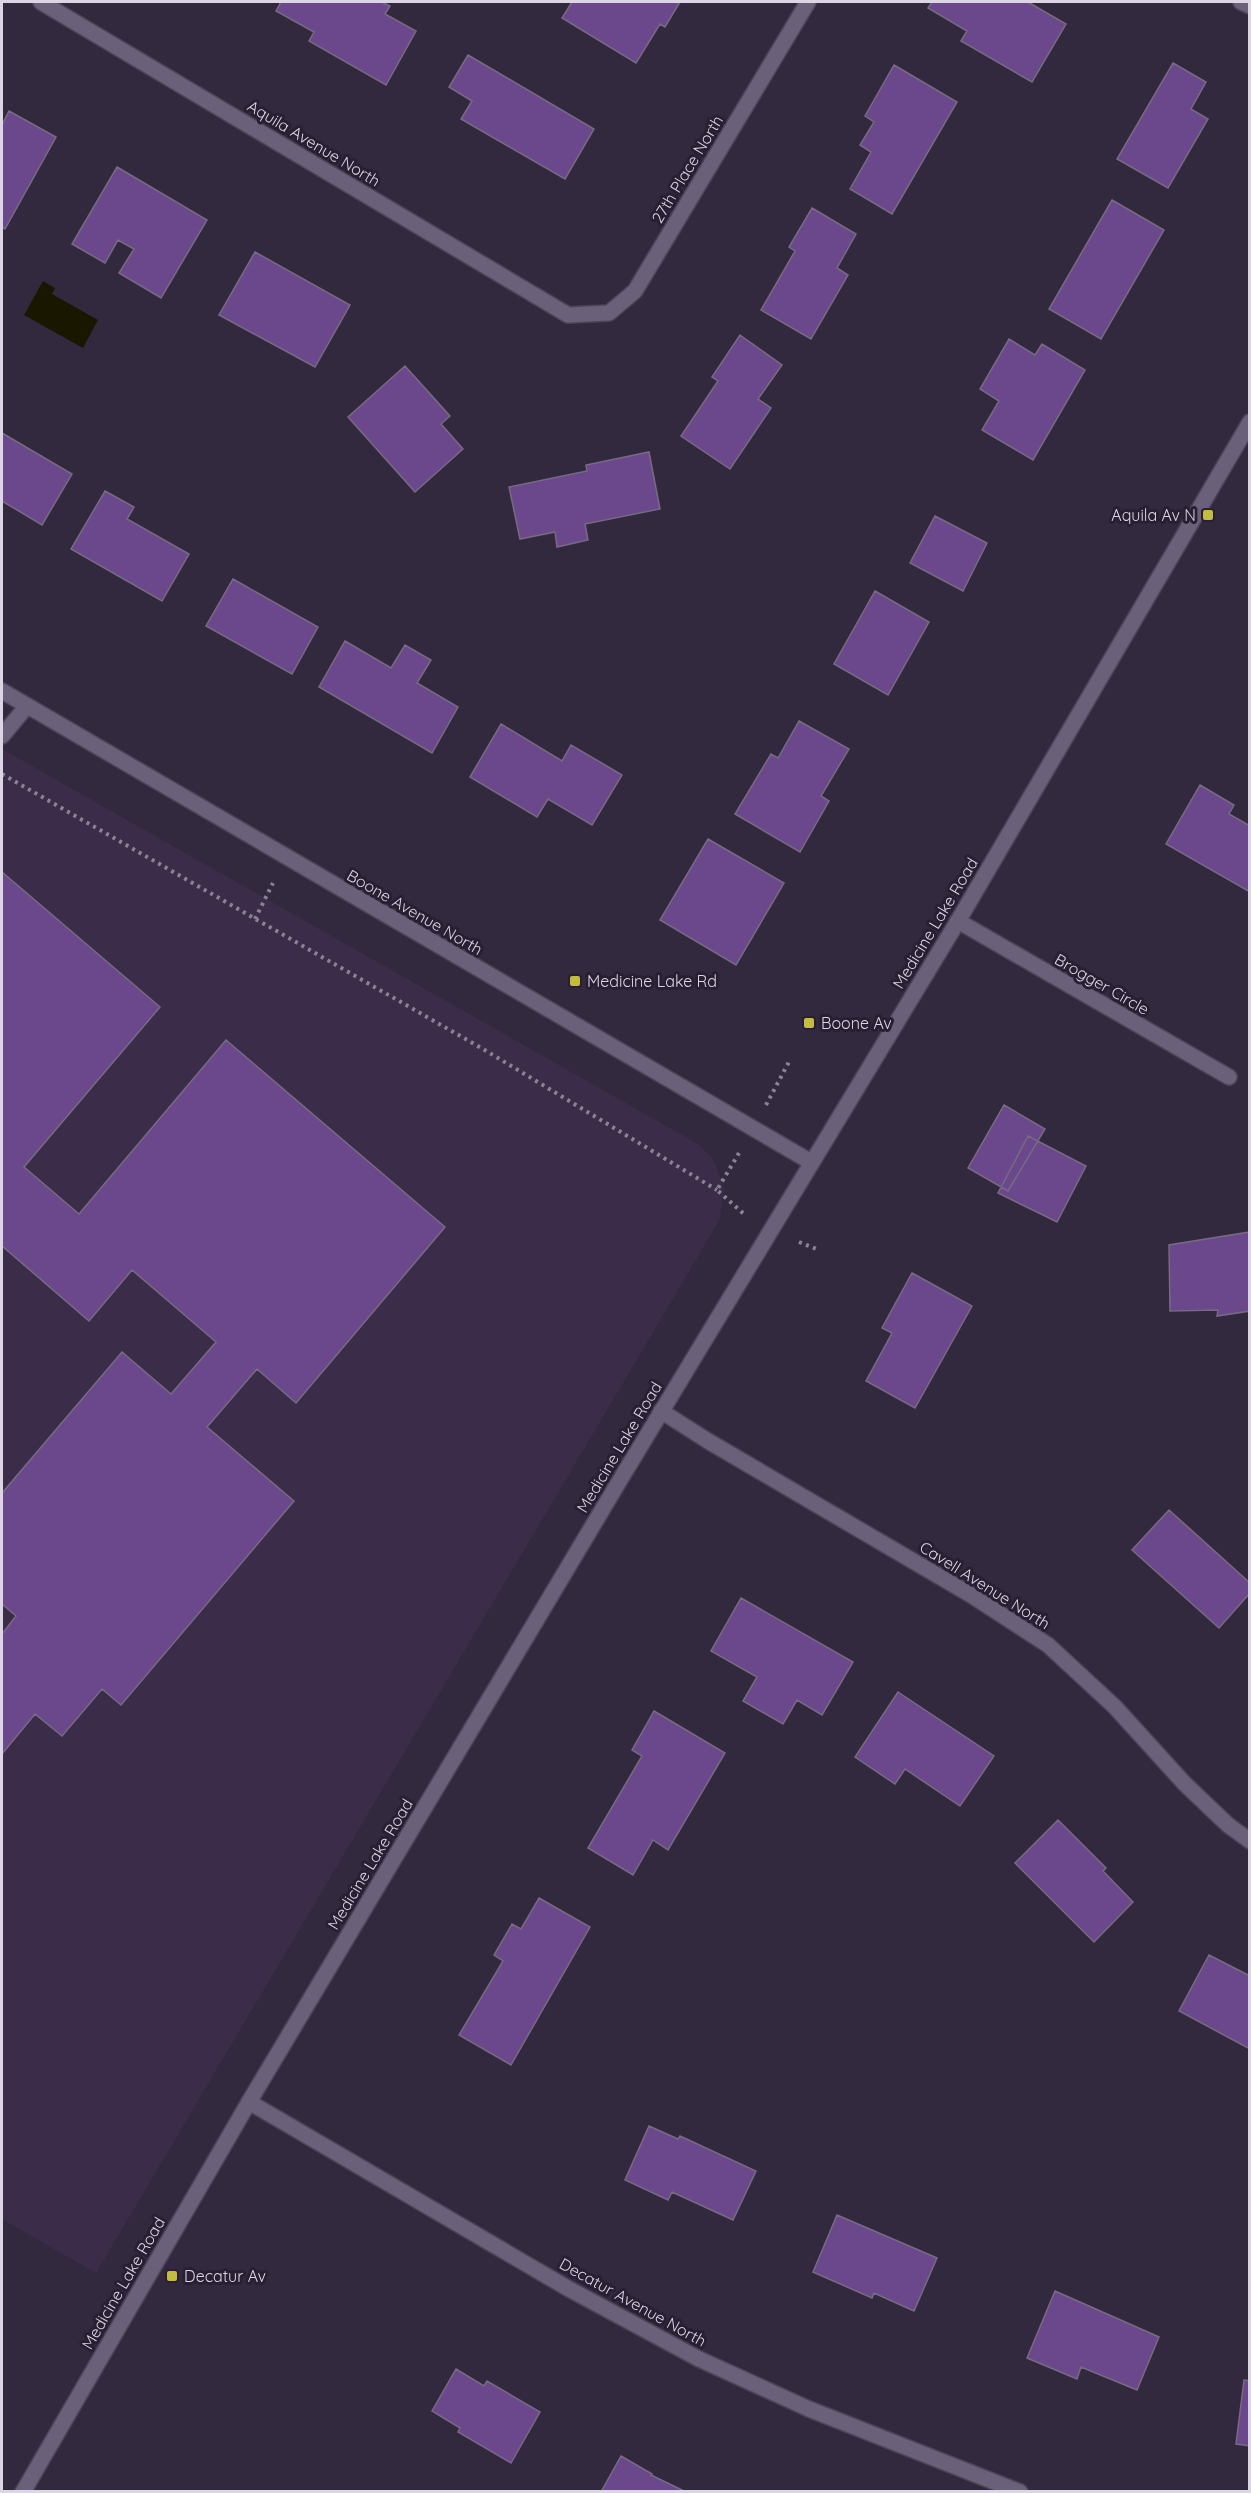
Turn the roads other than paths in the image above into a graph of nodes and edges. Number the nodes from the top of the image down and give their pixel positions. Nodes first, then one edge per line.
1 (41, 2) edge
2 (808, 2) edge
3 (1241, 2) edge
4 (1250, 6) edge
5 (568, 315) joint
6 (1248, 430) edge
7 (2, 691) edge
8 (27, 706) junction
9 (2, 736) edge
10 (958, 921) junction
11 (1229, 1077) dead end
12 (811, 1162) junction
13 (662, 1411) junction
14 (1250, 1841) edge
15 (249, 2102) junction
16 (23, 2492) edge
17 (1020, 2492) edge

1 - 5 street, Aquila Avenue North
2 - 5 street, 27th Place North
3 - 4 street
6 - 10 street, Medicine Lake Road
7 - 8 street, Boone Avenue North
8 - 9 street
8 - 12 street, Boone Avenue North
10 - 11 street, Brogger Circle
10 - 12 street, Medicine Lake Road
12 - 13 street, Medicine Lake Road
13 - 14 street, Cavell Avenue North
13 - 15 street, Medicine Lake Road
15 - 16 street, Medicine Lake Road
15 - 17 street, Decatur Avenue North

